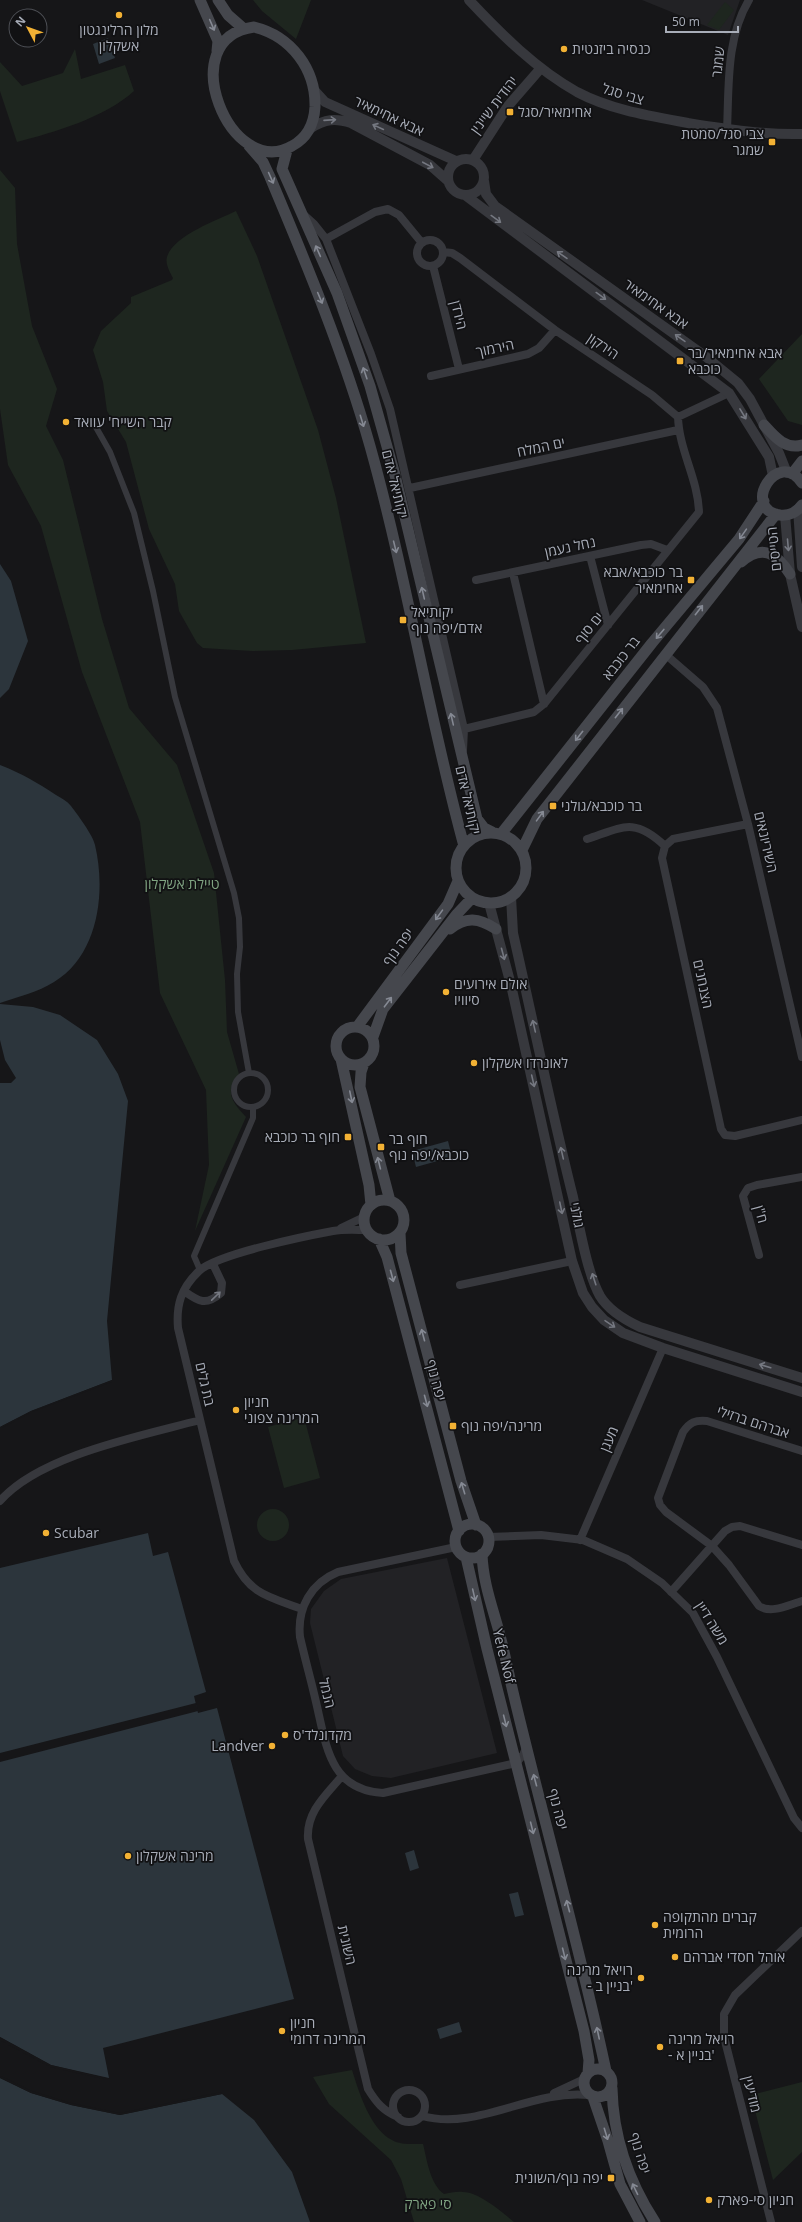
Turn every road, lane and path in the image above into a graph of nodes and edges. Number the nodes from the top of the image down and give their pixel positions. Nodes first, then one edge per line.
1 (200, 0) edge
2 (218, 0) edge
3 (469, 0) edge
4 (748, 0) edge
5 (244, 29) junction
6 (218, 52) junction
7 (541, 68) junction
8 (315, 91) junction
9 (311, 128) junction
10 (727, 130) junction
11 (802, 134) edge
12 (249, 146) junction
13 (287, 150) junction
14 (473, 160) junction
15 (456, 161) junction
16 (447, 180) junction
17 (484, 181) junction
18 (465, 195) junction
19 (301, 213) junction
20 (326, 239) junction
21 (422, 243) junction
22 (443, 252) junction
23 (433, 266) junction
24 (555, 330) junction
25 (459, 369) junction
26 (431, 376) dead end
27 (729, 392) junction
28 (678, 417) junction
29 (93, 422) dead end
30 (764, 425) junction
31 (678, 430) junction
32 (802, 445) edge
33 (802, 461) edge
34 (789, 473) junction
35 (773, 476) junction
36 (802, 483) edge
37 (410, 488) junction
38 (764, 501) junction
39 (800, 507) edge
40 (780, 514) junction
41 (667, 550) junction
42 (590, 556) junction
43 (802, 567) edge
44 (513, 573) junction
45 (790, 574) junction
46 (726, 576) junction
47 (476, 580) dead end
48 (608, 625) junction
49 (802, 627) edge
50 (665, 654) junction
51 (544, 704) junction
52 (464, 729) junction
53 (463, 763) junction
54 (748, 824) junction
55 (496, 833) junction
56 (587, 839) dead end
57 (464, 846) junction
58 (665, 846) junction
59 (522, 850) junction
60 (458, 881) junction
61 (511, 897) junction
62 (472, 898) junction
63 (489, 903) junction
64 (496, 929) junction
65 (436, 941) junction
66 (357, 1027) junction
67 (373, 1037) junction
68 (802, 1057) edge
69 (341, 1059) junction
70 (364, 1063) junction
71 (249, 1073) junction
72 (253, 1107) junction
73 (802, 1120) edge
74 (802, 1177) edge
75 (390, 1201) junction
76 (371, 1205) junction
77 (364, 1217) junction
78 (367, 1230) junction
79 (333, 1231) junction
80 (400, 1233) junction
81 (379, 1239) junction
82 (759, 1255) dead end
83 (572, 1261) junction
84 (213, 1264) junction
85 (200, 1270) junction
86 (460, 1285) dead end
87 (184, 1291) junction
88 (663, 1348) junction
89 (802, 1378) edge
90 (802, 1392) edge
91 (200, 1420) junction
92 (802, 1451) edge
93 (0, 1500) edge
94 (476, 1525) junction
95 (459, 1531) junction
96 (488, 1537) junction
97 (580, 1540) junction
98 (802, 1545) edge
99 (456, 1546) junction
100 (712, 1546) junction
101 (482, 1554) junction
102 (466, 1557) junction
103 (671, 1592) junction
104 (802, 1602) edge
105 (302, 1609) junction
106 (526, 1748) junction
107 (516, 1763) junction
108 (342, 1776) junction
109 (802, 1828) edge
110 (802, 1930) edge
111 (606, 2071) junction
112 (586, 2076) junction
113 (612, 2088) junction
114 (546, 2096) junction
115 (591, 2096) junction
116 (422, 2116) junction
117 (398, 2117) junction
118 (640, 2222) edge
119 (655, 2222) edge
120 (771, 2222) edge

1 -> 6 main road
2 - 5 main road
3 - 7 street, צבי סגל
4 - 10 street, שמגר
5 - 6 main road
5 - 8 main road
6 - 12 main road
7 - 10 street, צבי סגל
7 - 14 street, יהודית שיינין
8 - 9 main road
15 -> 8 street, אבא אחימאיר
9 - 13 main road
9 -> 16 street, אבא אחימאיר
10 - 11 street, צבי סגל
12 - 13 main road
12 -> 57 main road, יקותיאל אדם
13 - 19 main road, יקותיאל אדם
14 - 15 street
14 - 17 street
15 - 16 street
16 - 18 street
17 - 18 street
30 -> 17 street, אבא אחימאיר
18 -> 27 street, אבא אחימאיר
19 - 20 street
53 -> 19 main road, יקותיאל אדם
20 - 21 street
20 - 37 street
21 - 22 street
21 - 23 street
22 - 23 street
22 - 24 street, הירקון
23 - 25 street, הירדן
24 - 25 street, הירמוך
24 - 28 street, הירקון
25 - 26 street, הירמוך
27 - 28 street
27 -> 35 street, אבא אחימאיר
28 - 31 street
29 - 71 street
30 - 32 main road
30 - 34 street, אבא אחימאיר
31 - 37 street, ים המלח
31 - 41 street, ים סוף
33 - 34 main road
34 - 35 main road
34 - 36 main road
35 - 38 main road
37 - 52 street
38 - 40 main road
38 -> 55 main road, בר כוכבא
39 - 40 main road
39 - 43 street, הטייסים
40 -> 45 street, הטייסים
40 - 46 main road
41 - 42 street, נחל נעמן
41 - 48 street, ים סוף
42 - 44 street, נחל נעמן
42 - 48 street
44 - 47 street, נחל נעמן
44 - 51 street
45 - 46 main road
45 - 49 street, הטייסים
50 -> 46 main road
48 - 51 street, ים סוף
50 - 54 street, השיריונאים
59 -> 50 main road
51 - 52 street, ים סוף
52 - 53 street
53 - 55 main road, יקותיאל אדם
54 - 58 street
54 - 68 street, השיריונאים
55 - 57 main road
55 - 59 main road
56 - 58 street
57 - 60 main road
58 - 73 street, הצנחנים
59 - 61 main road
60 - 62 main road
60 -> 66 main road, יפה נוף
61 - 63 main road
89 -> 61 street, גולני
62 - 63 main road
62 - 65 main road, יפה נוף
63 - 64 street, גולני
64 - 65 main road
64 -> 83 street, גולני
67 -> 65 main road, יפה נוף
66 - 67 main road
66 - 69 main road
67 - 70 main road
69 - 70 main road
69 -> 76 main road
75 -> 70 main road
71 - 72 street
71 - 72 street
72 - 85 street
74 - 82 street, ח"ן
75 - 76 main road
75 - 80 main road
76 - 77 main road
77 - 78 main road
77 - 79 street, בת גלים
78 - 79 street, בת גלים
78 - 81 main road
79 - 84 street, בת גלים
80 - 81 main road
94 -> 80 main road, יפה נוף
81 -> 95 main road, יפה נוף
83 - 86 street
83 -> 88 street, גולני
84 - 85 street, בת גלים
87 -> 84 street
85 - 87 street, בת גלים
87 - 91 street, בת גלים
88 - 90 street, גולני
88 - 97 street, מעגן
91 - 93 street
91 - 105 street, בת גלים
92 - 100 street, אברהם ברזילי
94 - 95 main road
94 - 96 main road, יפה נוף
95 - 99 main road, יפה נוף
96 - 97 street, משה דיין
96 - 101 main road, יפה נוף
97 - 103 street, משה דיין
98 - 100 street
99 - 102 main road
99 - 105 street, הנמל
100 - 103 street
100 - 104 street
101 - 102 main road
101 - 106 main road, יפה נוף
102 -> 107 main road, Yefe Nof
103 - 109 street, משה דיין
105 - 108 street, הנמל
106 - 107 street
111 -> 106 main road, יפה נוף
107 - 108 street, הנמל
107 -> 112 main road
108 - 117 street, השונית
110 - 120 street, מודיעין
111 - 112 main road
111 - 113 main road
112 - 114 street, השונית
112 - 115 main road
113 - 115 main road
119 -> 113 main road, יפה נוף
114 - 115 street, השונית
114 - 116 street, השונית
115 -> 118 main road, יפה נוף
116 - 117 street, השונית
116 - 117 street

